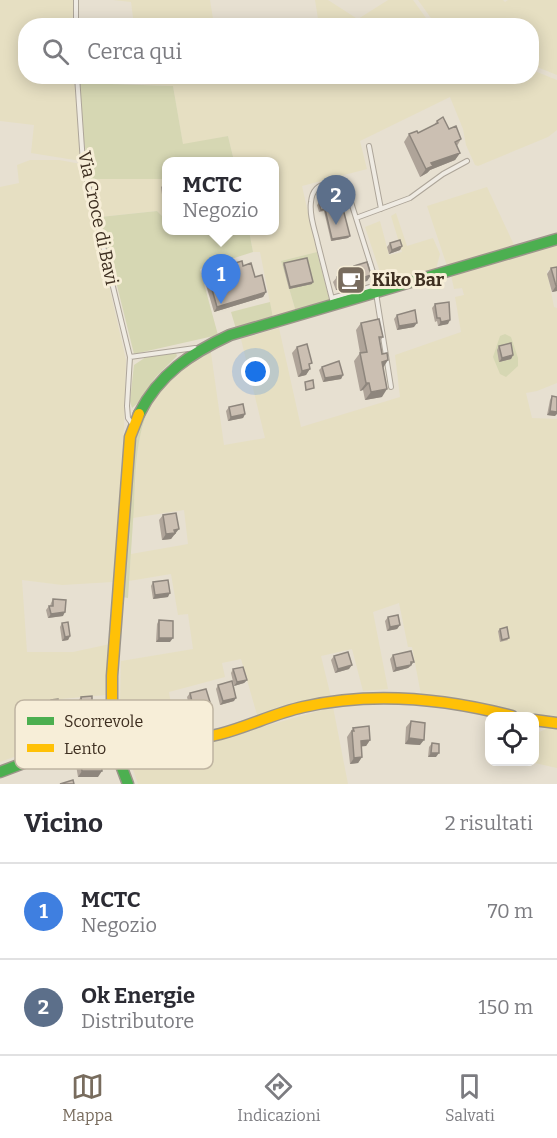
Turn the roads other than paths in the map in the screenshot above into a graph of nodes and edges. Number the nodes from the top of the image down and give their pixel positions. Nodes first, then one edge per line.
1 (76, 0) edge
2 (76, 18) edge
3 (78, 84) edge
4 (369, 146) dead end
5 (467, 162) dead end
6 (381, 209) junction
7 (356, 218) junction
8 (557, 239) edge
9 (378, 290) junction
10 (333, 301) junction
11 (203, 347) junction
12 (130, 357) junction
13 (391, 387) dead end
14 (134, 425) junction
15 (112, 700) edge
16 (496, 712) edge
17 (539, 721) edge
18 (557, 723) edge
19 (213, 734) edge
20 (15, 766) edge
21 (122, 769) edge
22 (0, 772) edge
23 (128, 784) edge

1 - 2 lane
3 - 12 lane, Via Croce di Bavi
4 - 6 lane
5 - 6 lane
6 - 7 lane
7 - 9 lane
7 - 10 lane
8 - 9 main road
9 - 10 main road
9 - 13 lane
10 - 11 main road
11 - 12 lane
11 - 14 main road
12 - 14 lane, Via Croce di Bavi
14 - 15 main road
16 - 19 main road
17 - 18 main road
20 - 22 main road
21 - 23 main road

